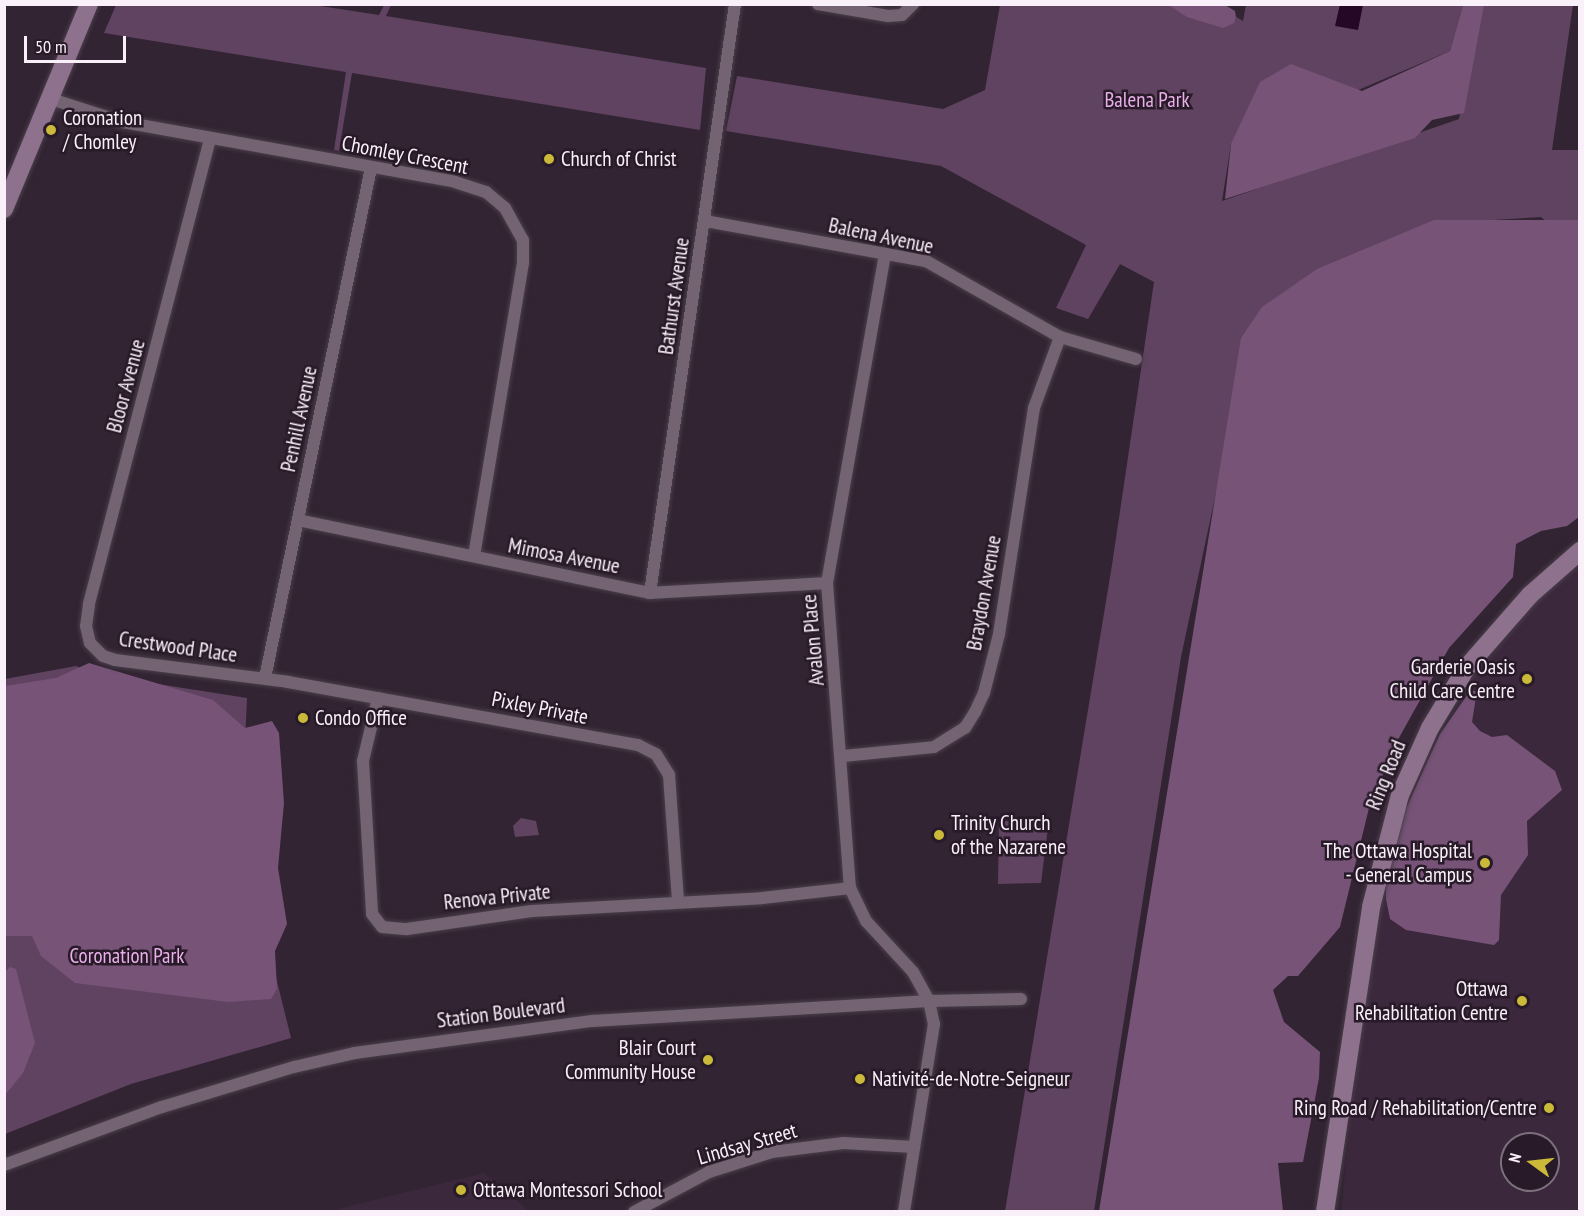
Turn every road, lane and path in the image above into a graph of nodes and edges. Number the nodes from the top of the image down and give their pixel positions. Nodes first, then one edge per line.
1 (89, 4) edge
2 (735, 4) edge
3 (818, 4) edge
4 (913, 4) edge
5 (48, 98) junction
6 (210, 139) junction
7 (371, 168) junction
8 (4, 209) edge
9 (705, 221) junction
10 (885, 254) junction
11 (1060, 337) junction
12 (1136, 359) dead end
13 (298, 520) junction
14 (1580, 551) edge
15 (474, 556) junction
16 (827, 584) junction
17 (650, 593) junction
18 (90, 643) joint
19 (265, 678) junction
20 (378, 698) junction
21 (843, 756) junction
22 (850, 888) junction
23 (678, 902) junction
24 (1021, 999) dead end
25 (929, 1000) junction
26 (914, 1147) junction
27 (4, 1164) edge
28 (634, 1212) edge
29 (904, 1212) edge
30 (1325, 1212) edge

1 - 5 street
2 - 9 street, Bathurst Avenue
3 - 4 street
5 - 6 street, Chomley Crescent
5 - 8 street
6 - 7 street, Chomley Crescent
6 - 18 street, Bloor Avenue
7 - 13 street, Penhill Avenue
7 - 15 street, Chomley Crescent
9 - 10 street, Balena Avenue
9 - 17 street, Bathurst Avenue
10 - 11 street, Balena Avenue
10 - 16 street, Avalon Place
11 - 12 street, Balena Avenue
11 - 21 street, Braydon Avenue
13 - 15 street, Mimosa Avenue
13 - 19 street, Penhill Avenue
14 - 30 street, Ring Road
15 - 17 street, Mimosa Avenue
16 - 17 street, Mimosa Avenue
16 - 21 street, Avalon Place
18 - 19 street, Crestwood Place
19 - 20 street, Pixley Private
20 - 23 street, Pixley Private
20 - 23 street, Renova Private
21 - 22 street, Avalon Place
22 - 23 street, Renova Private
22 - 25 street, Avalon Place
24 - 25 street, Station Boulevard
25 - 26 street
25 - 27 street, Station Boulevard
26 - 28 street, Lindsay Street
26 - 29 street

